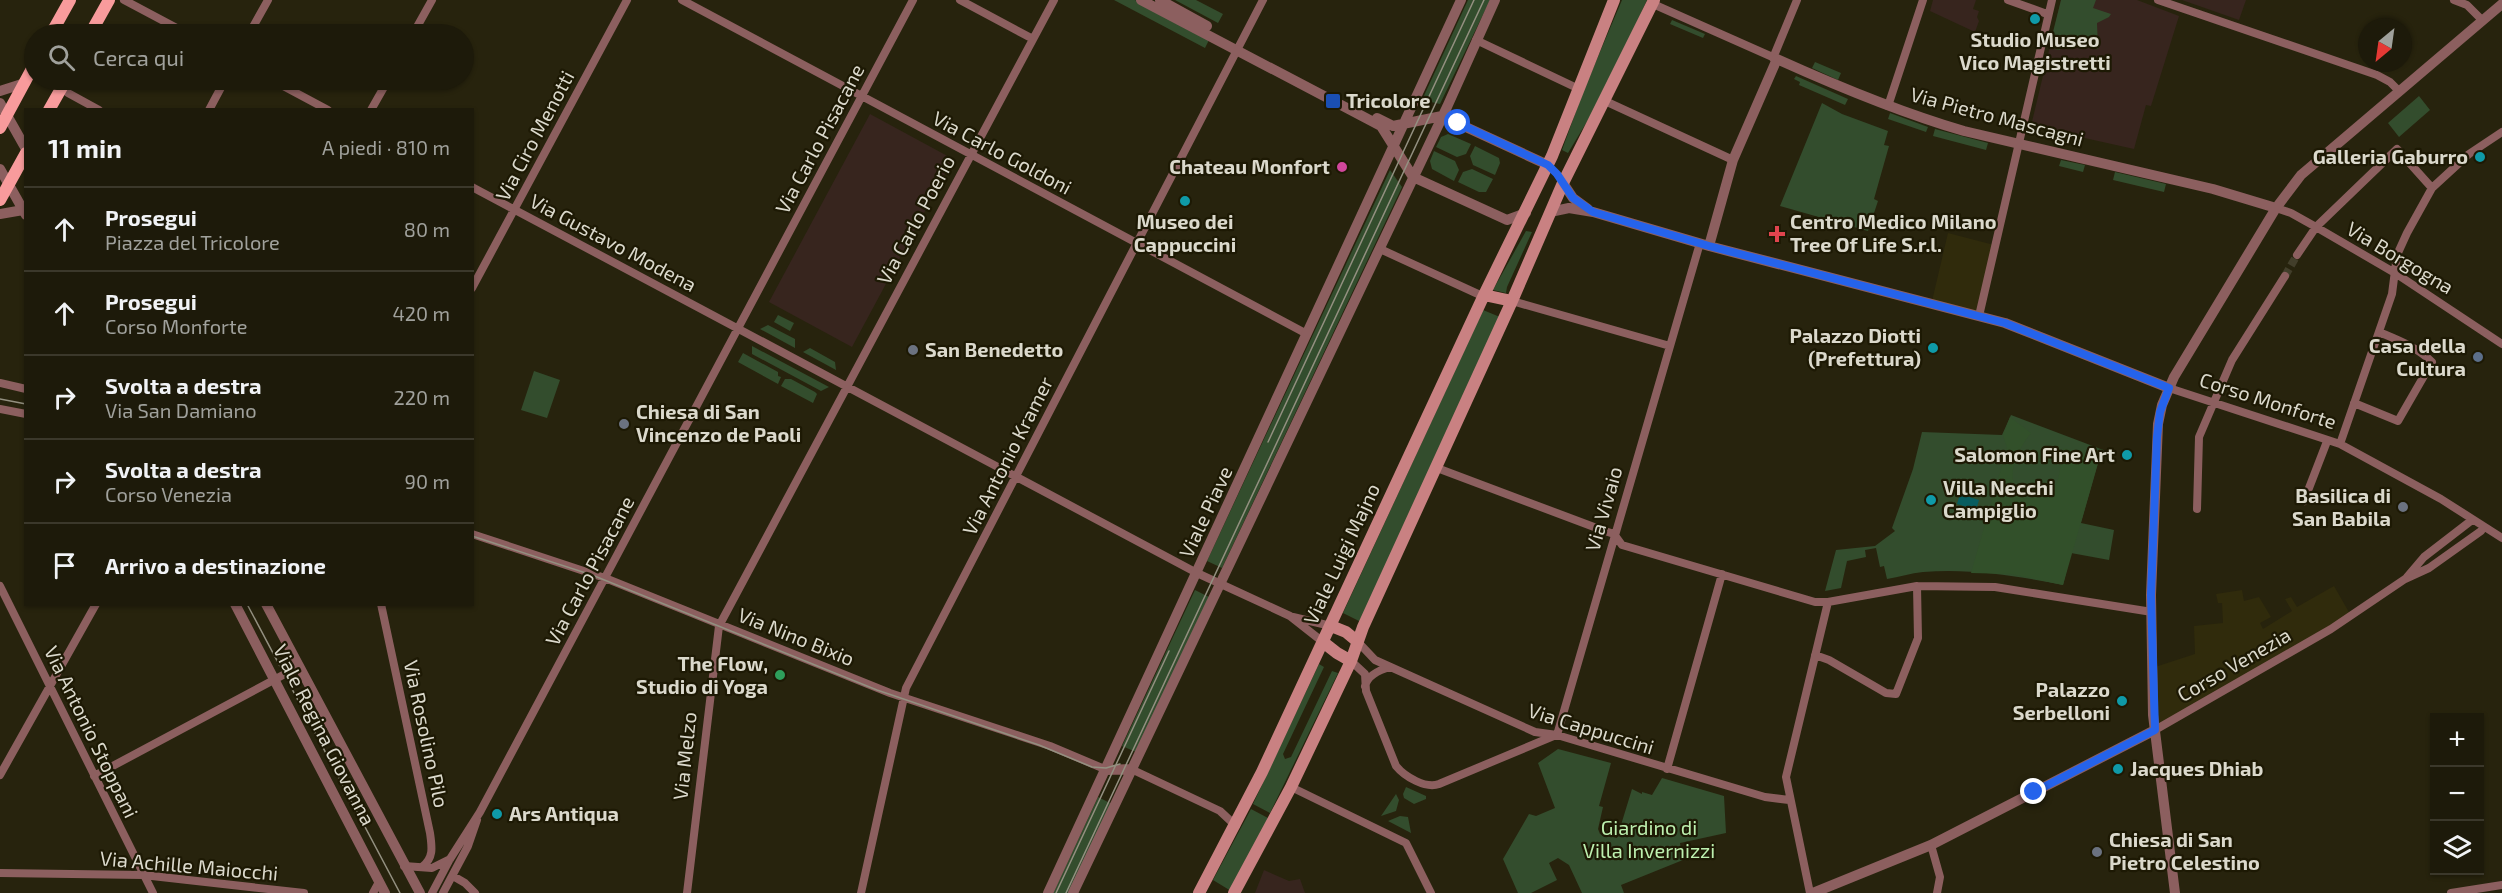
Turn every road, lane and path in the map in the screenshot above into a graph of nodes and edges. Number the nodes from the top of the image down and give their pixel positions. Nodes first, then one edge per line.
1 (70, 0) edge
2 (109, 0) edge
3 (123, 0) edge
4 (268, 0) edge
5 (432, 0) edge
6 (627, 0) edge
7 (681, 0) edge
8 (914, 0) edge
9 (960, 0) edge
10 (1141, 0) edge
11 (1160, 0) edge
12 (1263, 0) edge
13 (1461, 0) edge
14 (1495, 0) edge
15 (1614, 0) edge
16 (1797, 0) edge
17 (1923, 0) edge
18 (2008, 0) edge
19 (2052, 0) edge
20 (2158, 0) edge
21 (2454, 0) edge
22 (1053, 1) edge
23 (1653, 2) edge
24 (2502, 4) edge
25 (2047, 14) junction
26 (2482, 20) junction
27 (57, 24) edge
28 (96, 24) edge
29 (169, 24) edge
30 (255, 24) edge
31 (419, 24) edge
32 (1033, 39) junction
33 (1476, 40) junction
34 (1239, 46) junction
35 (1775, 58) junction
36 (24, 83) joint
37 (1577, 88) junction
38 (60, 90) edge
39 (67, 90) edge
40 (220, 90) edge
41 (291, 90) edge
42 (382, 90) edge
43 (0, 91) edge
44 (2399, 91) junction
45 (862, 97) junction
46 (1605, 101) junction
47 (0, 103) edge
48 (1888, 106) junction
49 (50, 108) edge
50 (95, 108) edge
51 (210, 108) edge
52 (324, 108) edge
53 (372, 108) edge
54 (7, 115) junction
55 (1442, 116) junction
56 (1403, 124) junction
57 (0, 128) edge
58 (2502, 132) edge
59 (2018, 143) junction
60 (1394, 144) junction
61 (24, 147) edge
62 (24, 155) edge
63 (970, 155) junction
64 (1733, 160) junction
65 (1548, 165) junction
66 (0, 169) edge
67 (1413, 177) junction
68 (1563, 183) junction
69 (8, 184) junction
70 (474, 188) edge
71 (2432, 188) junction
72 (0, 200) edge
73 (514, 209) junction
74 (2279, 209) junction
75 (1550, 212) junction
76 (1593, 212) junction
77 (24, 213) edge
78 (1526, 213) junction
79 (0, 214) edge
80 (2316, 227) junction
81 (1137, 244) junction
82 (1705, 244) junction
83 (1380, 249) junction
84 (2297, 255) tunnel mouth
85 (2395, 273) junction
86 (2285, 276) tunnel mouth
87 (474, 284) edge
88 (1484, 294) junction
89 (1512, 301) junction
90 (1979, 316) junction
91 (738, 328) junction
92 (2379, 332) junction
93 (1307, 334) junction
94 (2500, 339) edge
95 (1670, 346) junction
96 (0, 383) edge
97 (845, 386) junction
98 (24, 388) edge
99 (2169, 388) junction
100 (2213, 402) junction
101 (2354, 403) junction
102 (0, 409) edge
103 (24, 414) edge
104 (2326, 444) dead end
105 (2340, 444) junction
106 (1437, 468) junction
107 (1016, 476) junction
108 (2304, 501) dead end
109 (2197, 509) dead end
110 (2472, 520) junction
111 (2481, 531) junction
112 (1614, 534) junction
113 (474, 535) edge
114 (2502, 540) edge
115 (1197, 573) junction
116 (1722, 574) junction
117 (605, 578) junction
118 (2405, 579) junction
119 (1216, 582) junction
120 (0, 586) edge
121 (1917, 586) junction
122 (1828, 602) junction
123 (95, 606) edge
124 (236, 606) edge
125 (267, 606) edge
126 (381, 606) edge
127 (2152, 612) junction
128 (1290, 616) junction
129 (720, 623) junction
130 (1331, 626) junction
131 (1323, 642) junction
132 (1358, 642) junction
133 (1815, 655) junction
134 (1351, 661) junction
135 (298, 667) junction
136 (1390, 667) junction
137 (275, 679) junction
138 (50, 686) junction
139 (1365, 686) junction
140 (904, 698) junction
141 (2155, 730) junction
142 (1557, 735) junction
143 (1131, 769) junction
144 (1667, 769) junction
145 (1107, 770) junction
146 (0, 775) edge
147 (94, 776) junction
148 (1291, 787) junction
149 (1789, 800) junction
150 (480, 812) junction
151 (1236, 826) junction
152 (1931, 845) junction
153 (450, 859) junction
154 (404, 866) junction
155 (422, 867) junction
156 (0, 873) edge
157 (143, 875) junction
158 (453, 876) junction
159 (379, 882) junction
160 (2502, 885) edge
161 (153, 893) edge
162 (304, 893) edge
163 (372, 893) edge
164 (385, 893) edge
165 (420, 893) edge
166 (432, 893) edge
167 (443, 893) edge
168 (475, 893) edge
169 (687, 893) edge
170 (861, 893) edge
171 (1048, 893) edge
172 (1073, 893) edge
173 (1199, 893) edge
174 (1234, 893) edge
175 (1431, 893) edge
176 (1811, 893) edge
177 (1937, 893) edge
178 (2175, 893) edge
179 (2451, 893) edge

1 - 27 main road
2 - 28 main road
3 - 29 street
4 - 30 street
5 - 31 street
6 - 73 street, Via Ciro Menotti
7 - 45 street, Via Carlo Goldoni
8 - 45 street, Via Carlo Pisacane
9 - 32 street
10 - 34 street
11 - 34 street
12 - 34 street, Via Antonio Kramer
13 - 56 street, Viale Piave
14 - 33 street
15 - 37 main road, Viale Luigi Majno
16 - 35 street
17 - 48 street
18 - 25 street
19 - 25 street
20 - 44 street
21 - 26 street
22 - 32 street, Via Carlo Poerio
23 - 35 street, Via Pietro Mascagni
23 - 46 main road
24 - 26 street
25 - 59 street
26 - 44 street
32 - 63 street, Via Carlo Poerio
33 - 37 street
33 - 55 street
34 - 56 street
34 - 60 street
34 - 81 street, Via Antonio Kramer
35 - 48 street, Via Pietro Mascagni
35 - 64 street
36 - 43 street
36 - 54 main road
37 - 65 main road, Viale Luigi Majno
38 - 49 main road
39 - 50 street
40 - 51 street
41 - 52 street
42 - 53 street
44 - 74 street
45 - 63 street, Via Carlo Goldoni
45 - 91 street, Via Carlo Pisacane
46 - 64 street
46 - 68 main road
47 - 54 street
48 - 59 street, Via Pietro Mascagni
54 - 57 main road
54 - 61 street
55 - 56 street
55 - 65 street
55 - 67 street
56 - 60 street, Viale Piave
58 - 71 street
59 - 74 street, Via Pietro Mascagni
59 - 90 street
60 - 67 street
60 - 93 street, Viale Piave
62 - 69 main road
63 - 81 street, Via Carlo Goldoni
63 - 97 street, Via Carlo Poerio
64 - 82 street
65 - 68 main road
65 - 78 main road, Viale Luigi Majno
66 - 69 street
67 - 78 street
67 - 83 street
68 - 75 main road
68 - 76 street, Corso Monforte
69 - 72 main road
69 - 77 street
70 - 73 street, Via Gustavo Modena
71 - 80 street
71 - 85 street
73 - 87 street, Via Ciro Menotti
73 - 91 street, Via Gustavo Modena
74 - 80 street, Via Borgogna
74 - 99 street
75 - 76 street, Corso Monforte
75 - 78 main road
75 - 89 main road
76 - 82 street, Corso Monforte
77 - 79 street
78 - 88 main road, Viale Luigi Majno
80 - 84 street
80 - 85 street, Via Borgogna
81 - 93 street, Via Carlo Goldoni
81 - 107 street, Via Antonio Kramer
82 - 90 street, Corso Monforte
82 - 95 street, Via Vivaio
83 - 88 street
83 - 119 street
85 - 92 street
85 - 94 street, Via Borgogna
86 - 100 street
88 - 89 main road
88 - 130 main road, Viale Luigi Majno
89 - 95 street
89 - 106 main road
90 - 99 street, Corso Monforte
91 - 97 street, Via Gustavo Modena
91 - 117 street, Via Carlo Pisacane
92 - 101 street
92 - 101 street
93 - 115 street, Viale Piave
95 - 112 street, Via Vivaio
96 - 98 street
97 - 107 street, Via Gustavo Modena
97 - 129 street, Via Carlo Poerio
99 - 100 street, Corso Monforte
99 - 127 street
100 - 105 street, Corso Monforte
100 - 109 street
101 - 105 street
102 - 103 street
104 - 108 street
105 - 110 street, Corso Monforte
106 - 112 street
106 - 132 main road
107 - 115 street, Via Gustavo Modena
107 - 140 street, Via Antonio Kramer
110 - 111 street
110 - 114 street
110 - 118 street, Corso Venezia
111 - 114 street
111 - 118 street, Corso Venezia
112 - 116 street
112 - 142 street, Via Vivaio
113 - 117 street, Via Nino Bixio
115 - 119 street, Via Gustavo Modena
115 - 145 street, Viale Piave
116 - 122 street
116 - 144 street
117 - 129 street, Via Nino Bixio
117 - 150 street, Via Carlo Pisacane
118 - 141 street, Corso Venezia
119 - 128 street, Via Gustavo Modena
119 - 143 street
120 - 138 street, Via Antonio Stoppani
121 - 122 street
121 - 127 street
121 - 133 street
122 - 133 street
123 - 138 street
124 - 137 street, Viale Regina Giovanna
125 - 135 street, Viale Regina Giovanna
126 - 155 street, Via Rosolino Pilo
127 - 141 street
128 - 130 street
128 - 131 street
129 - 140 street, Via Nino Bixio
129 - 169 street, Via Melzo
130 - 131 main road, Viale Luigi Majno
130 - 132 main road
131 - 134 main road
131 - 151 main road, Viale Luigi Majno
132 - 134 main road
132 - 136 street, Via Cappuccini
133 - 149 street
134 - 139 street
134 - 148 main road
135 - 137 street
135 - 154 street, Viale Regina Giovanna
136 - 139 street
136 - 142 street, Via Cappuccini
137 - 147 street
137 - 159 street, Viale Regina Giovanna
138 - 146 street
138 - 147 street, Via Antonio Stoppani
139 - 142 street
140 - 145 street, Via Nino Bixio
140 - 170 street, Via Antonio Kramer
141 - 152 street, Corso Venezia
141 - 178 street
142 - 144 street, Via Cappuccini
143 - 145 street
143 - 151 street
143 - 172 street
144 - 149 street, Via Cappuccini
145 - 171 street, Viale Piave
147 - 157 street, Via Antonio Stoppani
148 - 174 main road
148 - 175 street
149 - 176 street
150 - 153 street, Via Carlo Pisacane
150 - 158 street, Via Carlo Pisacane
151 - 173 main road, Viale Luigi Majno
152 - 176 street, Corso Venezia
152 - 177 street
153 - 155 street
153 - 166 street, Via Carlo Pisacane
154 - 155 street
154 - 165 street, Viale Regina Giovanna
156 - 157 street, Via Achille Maiocchi
157 - 161 street, Via Antonio Stoppani
157 - 162 street, Via Achille Maiocchi
158 - 167 street, Via Carlo Pisacane
158 - 168 street
159 - 163 street
159 - 164 street, Viale Regina Giovanna
160 - 179 street

